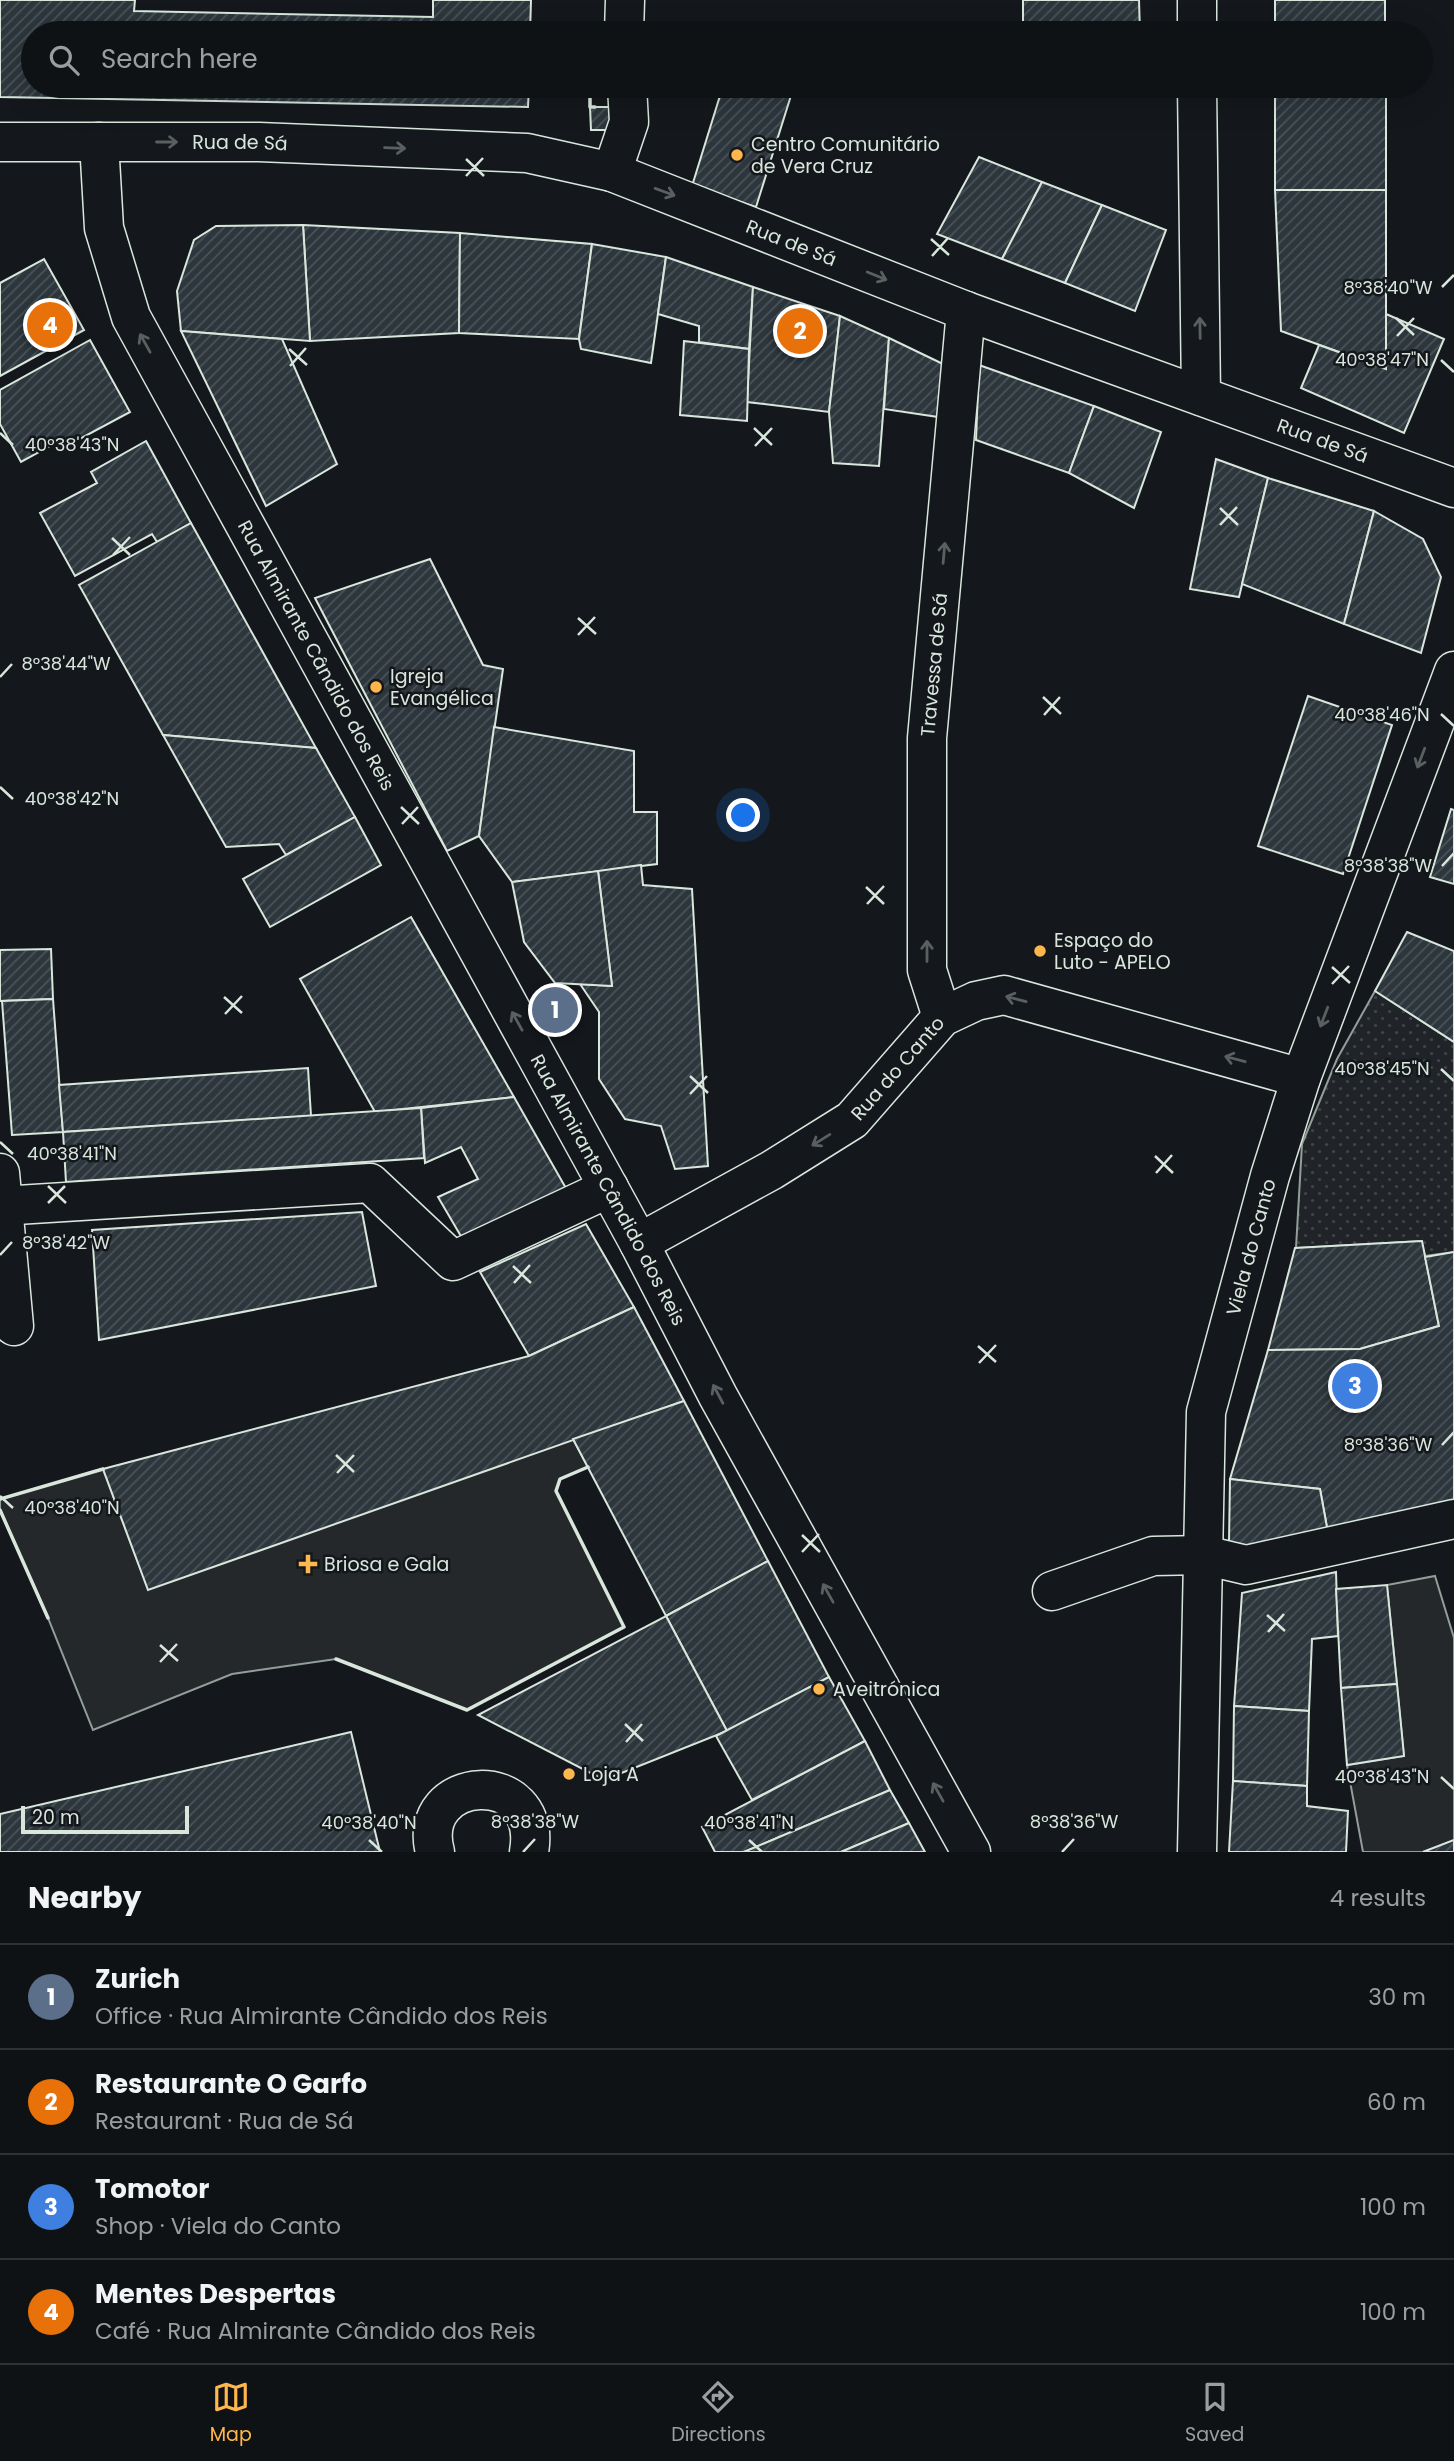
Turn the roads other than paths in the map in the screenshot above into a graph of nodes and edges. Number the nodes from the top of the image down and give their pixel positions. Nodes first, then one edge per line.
1 (625, 0) edge
2 (1196, 0) edge
3 (624, 21) edge
4 (1197, 21) edge
5 (628, 98) edge
6 (1197, 98) edge
7 (0, 142) edge
8 (99, 142) junction
9 (612, 172) junction
10 (966, 311) junction
11 (1200, 396) junction
12 (1454, 488) edge
13 (1454, 671) edge
14 (942, 1017) junction
15 (1301, 1077) junction
16 (609, 1188) junction
17 (1, 1195) edge
18 (639, 1243) junction
19 (14, 1326) dead end
20 (1454, 1519) edge
21 (1204, 1555) junction
22 (1052, 1591) dead end
23 (435, 1852) edge
24 (529, 1852) edge
25 (971, 1852) edge
26 (1197, 1852) edge

1 - 3 street
2 - 4 street
5 - 9 street
11 -> 6 street
7 - 8 street, Rua de Sá
8 -> 9 street, Rua de Sá
16 -> 8 street, Rua Almirante Cândido dos Reis
9 -> 10 street, Rua de Sá
10 - 11 street, Rua de Sá
14 -> 10 street, Travessa de Sá
11 - 12 street, Rua de Sá
13 -> 15 street, Viela do Canto
15 -> 14 street, Rua do Canto
14 -> 18 street, Rua do Canto
15 - 21 street, Viela do Canto
16 - 17 street
16 - 18 street, Rua Almirante Cândido dos Reis
17 - 19 street
25 -> 18 street, Rua Almirante Cândido dos Reis
20 - 21 street
21 - 22 street
21 - 26 street, Viela do Canto
23 - 24 street

